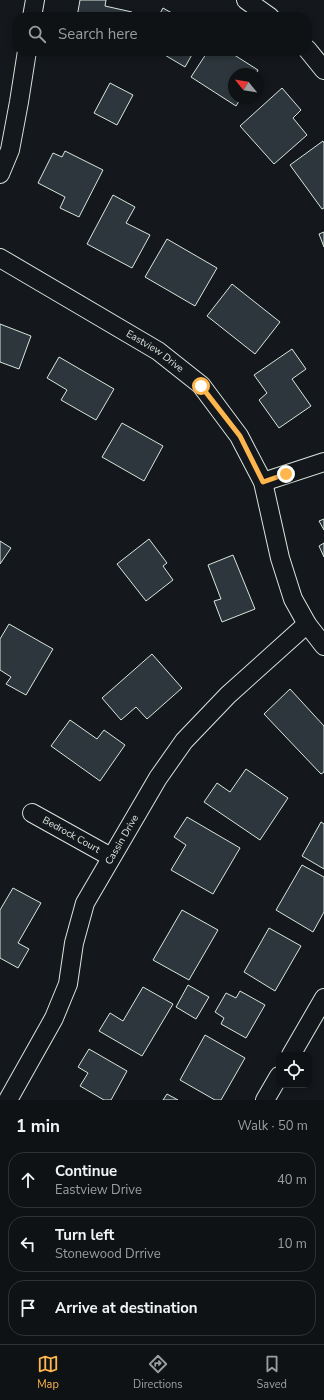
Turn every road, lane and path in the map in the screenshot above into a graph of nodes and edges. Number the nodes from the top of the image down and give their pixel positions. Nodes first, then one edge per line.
1 (35, 0) edge
2 (246, 0) edge
3 (33, 12) edge
4 (263, 12) edge
5 (26, 56) edge
6 (312, 56) edge
7 (324, 70) edge
8 (0, 174) edge
9 (0, 258) edge
10 (324, 462) edge
11 (263, 482) junction
12 (307, 624) junction
13 (324, 646) edge
14 (32, 813) dead end
15 (111, 857) junction
16 (324, 998) edge
17 (293, 1052) edge
18 (276, 1081) edge
19 (8, 1100) edge
20 (265, 1100) edge

1 - 3 street
2 - 4 street
5 - 8 street
6 - 7 street
9 - 11 street, Eastview Drive
10 - 11 street
11 - 12 street, Eastview Drive
12 - 13 street, Eastview Drive
12 - 15 street, Cassin Drive
14 - 15 street, Bedrock Court
15 - 19 street, Cassin Drive
16 - 17 street
18 - 20 street

